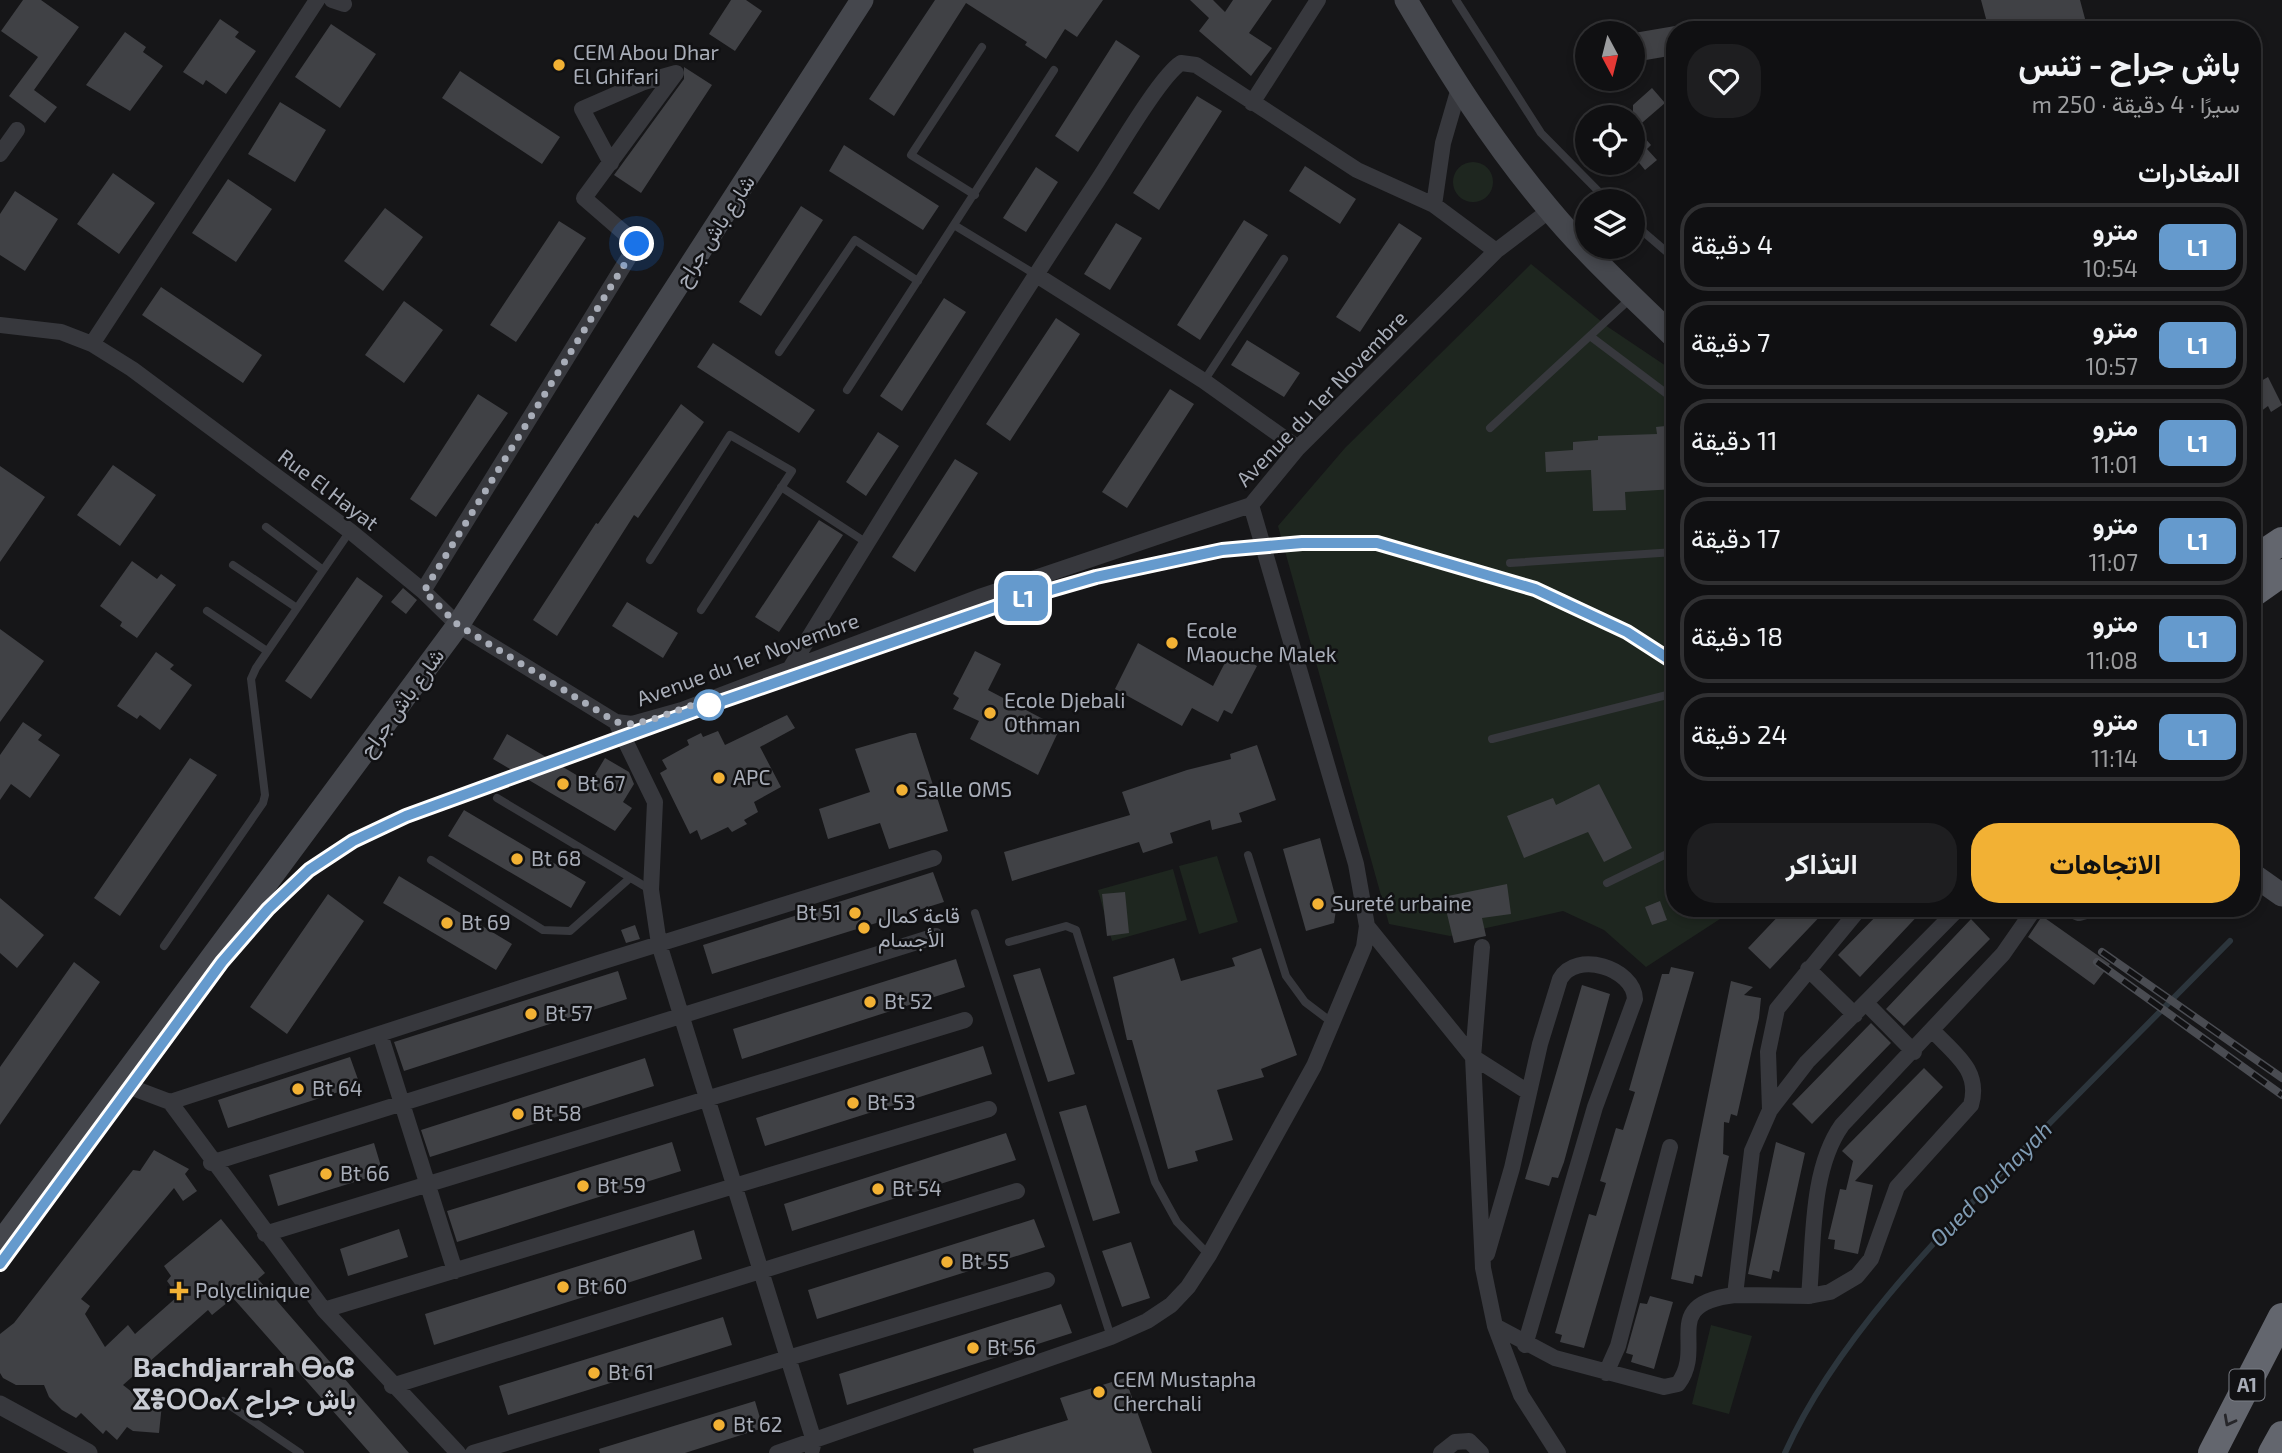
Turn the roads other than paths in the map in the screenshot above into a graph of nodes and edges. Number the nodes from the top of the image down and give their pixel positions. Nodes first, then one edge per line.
1 (317, 0) edge
2 (862, 0) edge
3 (1318, 0) edge
4 (1406, 0) edge
5 (1455, 0) edge
6 (982, 47) dead end
7 (1054, 70) dead end
8 (1460, 89) junction
9 (1252, 103) junction
10 (17, 130) dead end
11 (0, 154) edge
12 (611, 163) junction
13 (1596, 189) edge
14 (975, 195) junction
15 (1434, 205) junction
16 (1549, 210) junction
17 (954, 225) junction
18 (1645, 233) edge
19 (1496, 251) junction
20 (1666, 251) edge
21 (1284, 259) dead end
22 (1038, 276) junction
23 (918, 281) junction
24 (1633, 297) junction
25 (0, 326) edge
26 (1666, 329) edge
27 (1590, 336) junction
28 (92, 344) junction
29 (779, 352) dead end
30 (1204, 382) junction
31 (847, 390) dead end
32 (1666, 393) edge
33 (1490, 428) dead end
34 (1298, 447) junction
35 (781, 487) junction
36 (1251, 505) junction
37 (266, 527) dead end
38 (350, 531) junction
39 (2282, 541) edge
40 (867, 542) junction
41 (1666, 553) edge
42 (2261, 555) edge
43 (650, 559) dead end
44 (1510, 563) dead end
45 (233, 565) dead end
46 (323, 570) junction
47 (2282, 573) edge
48 (2261, 588) edge
49 (424, 591) junction
50 (297, 608) junction
51 (701, 610) dead end
52 (207, 611) dead end
53 (458, 625) junction
54 (267, 651) junction
55 (791, 667) junction
56 (1666, 695) edge
57 (616, 722) junction
58 (1492, 739) dead end
59 (497, 798) dead end
60 (1666, 854) edge
61 (1248, 855) dead end
62 (934, 858) dead end
63 (431, 860) dead end
64 (630, 878) junction
65 (2261, 880) edge
66 (1607, 883) dead end
67 (651, 890) junction
68 (2282, 895) edge
69 (975, 913) dead end
70 (1852, 917) edge
71 (1950, 917) edge
72 (2029, 917) edge
73 (1367, 926) junction
74 (936, 936) dead end
75 (1009, 942) dead end
76 (659, 944) junction
77 (164, 946) dead end
78 (1482, 947) dead end
79 (1808, 969) junction
80 (1860, 1009) junction
81 (681, 1015) junction
82 (965, 1020) dead end
83 (1334, 1024) junction
84 (1933, 1031) junction
85 (380, 1034) junction
86 (1914, 1052) junction
87 (1473, 1057) junction
88 (117, 1082) junction
89 (1528, 1092) junction
90 (707, 1100) junction
91 (170, 1102) junction
92 (402, 1102) junction
93 (989, 1109) dead end
94 (1770, 1110) junction
95 (1670, 1147) dead end
96 (211, 1163) junction
97 (427, 1185) junction
98 (736, 1187) junction
99 (1017, 1191) dead end
100 (265, 1234) junction
101 (0, 1243) edge
102 (1209, 1255) junction
103 (1483, 1268) junction
104 (455, 1271) junction
105 (762, 1272) junction
106 (1047, 1280) dead end
107 (1735, 1296) junction
108 (1809, 1296) junction
109 (324, 1310) junction
110 (2282, 1317) edge
111 (1495, 1326) junction
112 (1111, 1337) junction
113 (1525, 1345) junction
114 (790, 1358) junction
115 (1606, 1373) junction
116 (392, 1386) junction
117 (223, 1401) dead end
118 (0, 1405) edge
119 (2282, 1435) edge
120 (813, 1447) edge
121 (88, 1453) edge
122 (300, 1453) edge
123 (458, 1453) edge
124 (473, 1453) edge
125 (777, 1453) edge
126 (1441, 1453) edge
127 (1481, 1453) edge
128 (1558, 1453) edge
129 (2212, 1453) edge
130 (2272, 1453) edge

1 - 28 street
2 - 53 main road, شارع باش جراح
3 - 9 street
4 - 8 main road
5 - 13 lane
6 - 14 lane
7 - 14 lane
8 - 15 street
8 - 16 main road
9 - 15 street
9 - 22 street
10 - 11 street
12 - 12 street
12 - 49 street
14 - 17 lane
15 - 19 street
16 - 19 street, Avenue du 1er Novembre
16 - 24 main road
17 - 22 lane
17 - 23 lane
18 - 20 lane
19 - 34 street, Avenue du 1er Novembre
21 - 30 lane
22 - 30 street
22 - 40 street
23 - 29 lane
23 - 31 lane
24 - 26 main road
24 - 27 lane
25 - 28 street, Rue El Hayat
27 - 32 lane
27 - 33 lane
28 - 38 street, Rue El Hayat
30 - 34 street
34 - 36 street, Avenue du 1er Novembre
35 - 40 lane
35 - 43 lane
35 - 51 lane
36 - 55 street, Avenue du 1er Novembre
36 - 73 street
37 - 46 lane
38 - 46 lane
38 - 49 street, Rue El Hayat
39 - 42 highway
40 - 55 street
41 - 44 lane
45 - 50 lane
46 - 50 lane
47 - 48 highway
49 - 53 street, Rue El Hayat
50 - 54 lane
52 - 54 lane
53 - 57 street, Rue El Hayat
53 - 88 main road, شارع باش جراح
54 - 77 lane
55 - 57 street, Avenue du 1er Novembre
56 - 58 lane
57 - 67 street
59 - 64 lane
60 - 66 lane
61 - 83 lane
62 - 76 street
63 - 64 lane
64 - 67 lane
65 - 68 main road
67 - 76 street
69 - 112 lane
70 - 79 street
71 - 80 street
72 - 84 street
73 - 83 street
73 - 87 street
74 - 81 street
75 - 102 lane
76 - 81 street
76 - 85 street
78 - 87 street
79 - 80 street
79 - 94 street
80 - 86 street
80 - 94 street
81 - 90 street
81 - 92 street
82 - 90 street
83 - 102 street
84 - 86 street
84 - 108 street
85 - 91 street
85 - 92 street
86 - 108 street
87 - 89 street
87 - 103 street
88 - 91 street
88 - 101 main road, شارع باش جراح
89 - 103 street
89 - 113 street
90 - 97 street
90 - 98 street
91 - 96 street
92 - 96 street
92 - 97 street
93 - 98 street
94 - 107 street
95 - 115 street
96 - 100 street
97 - 100 street
97 - 104 street
98 - 104 street
98 - 105 street
99 - 105 street
100 - 109 street
102 - 112 street
103 - 111 street
104 - 109 street
105 - 114 street
105 - 116 street
106 - 114 street
107 - 108 street
107 - 115 street
109 - 116 street
110 -> 129 highway, A1
111 - 113 street
111 - 128 street
112 - 120 street
113 - 115 street
114 - 120 street
114 - 124 street
116 - 123 street
117 - 122 lane
118 - 121 street
119 - 130 highway
120 - 125 street
126 - 127 street

